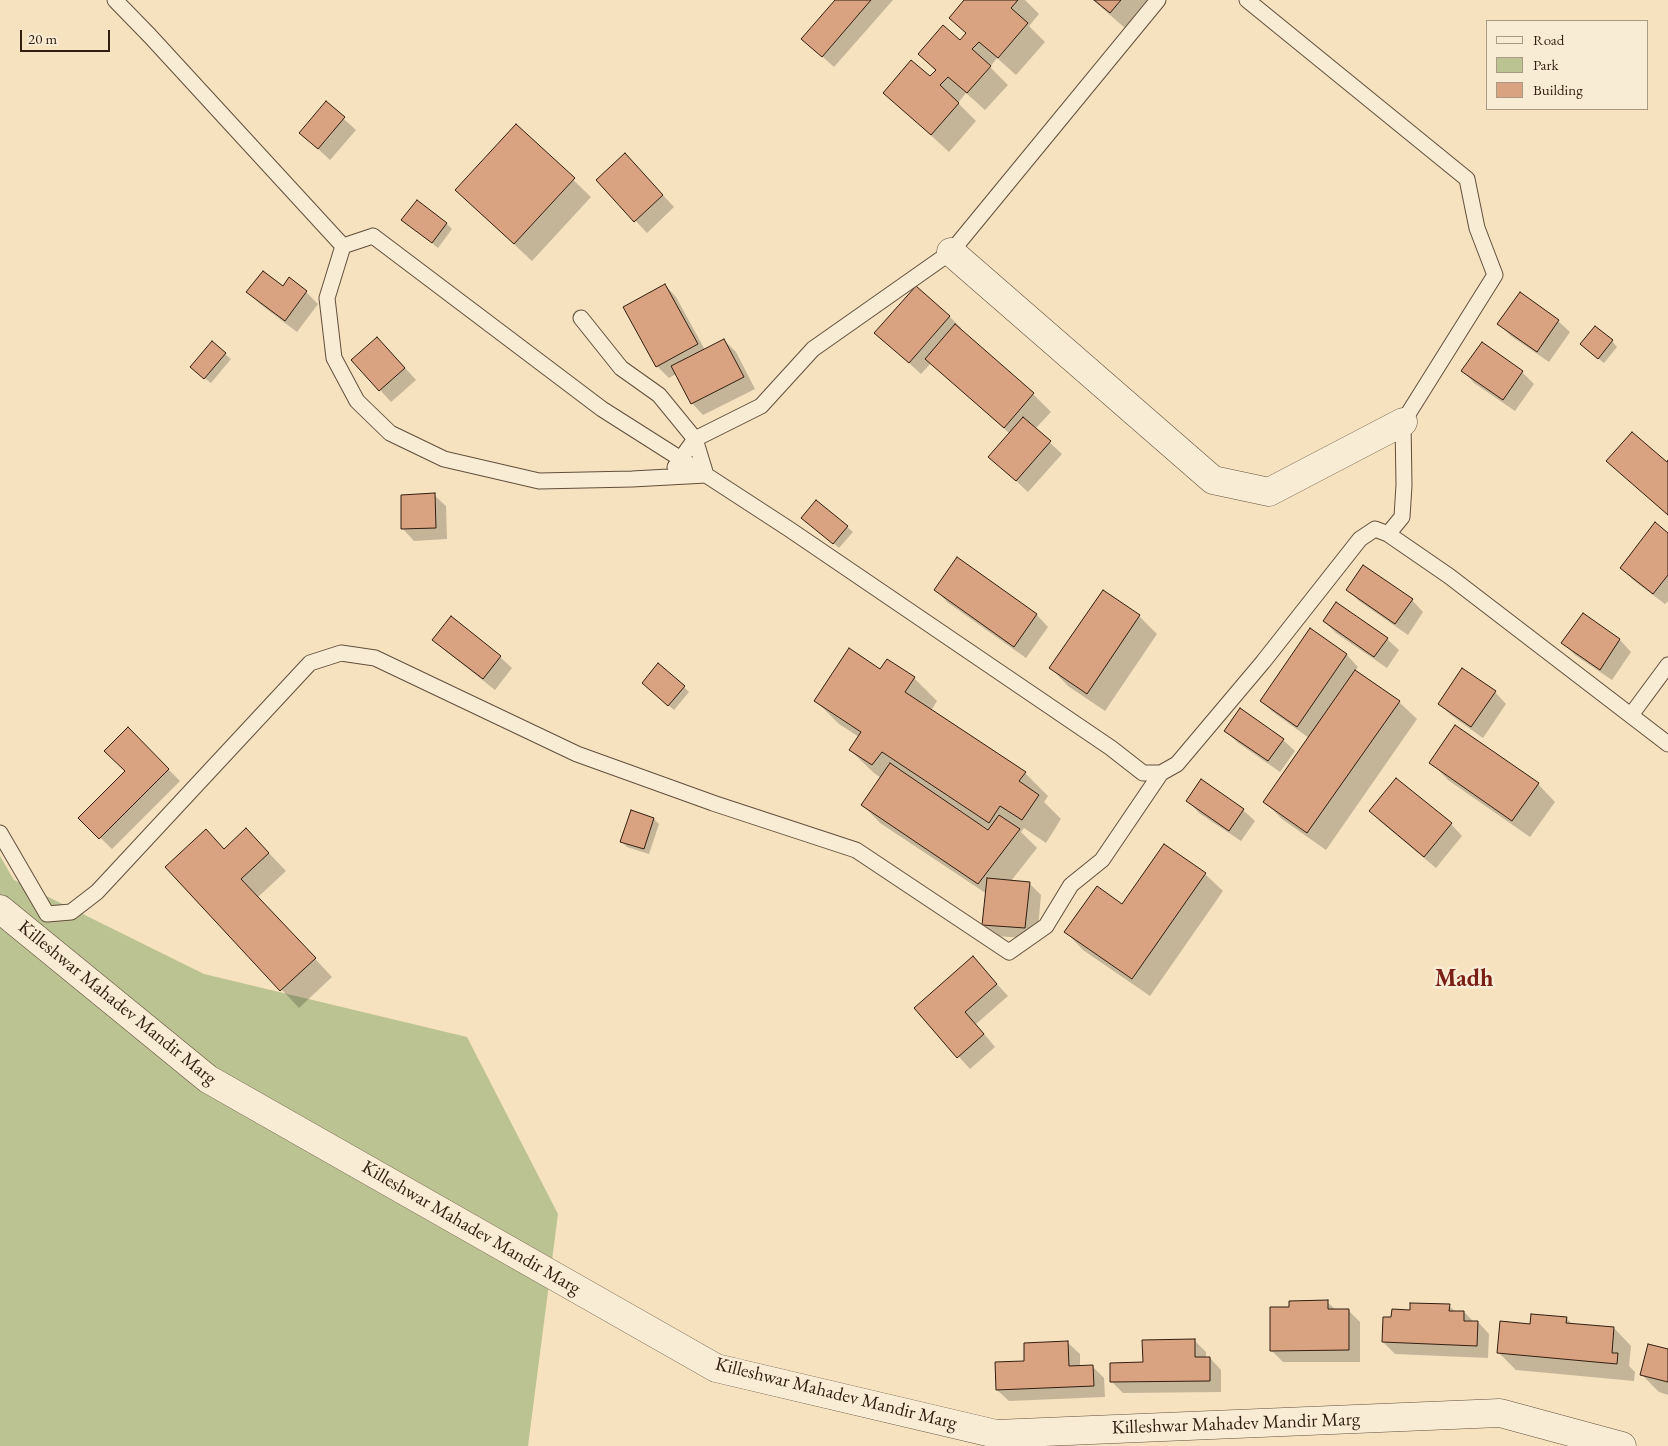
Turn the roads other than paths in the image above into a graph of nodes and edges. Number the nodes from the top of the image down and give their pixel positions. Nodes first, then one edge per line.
1 (115, 0) edge
2 (1158, 0) edge
3 (1248, 0) edge
4 (343, 246) junction
5 (951, 252) junction
6 (581, 318) dead end
7 (1403, 422) junction
8 (695, 439) junction
9 (681, 459) junction
10 (706, 474) junction
11 (666, 478) junction
12 (1388, 534) junction
13 (1668, 665) edge
14 (1631, 715) junction
15 (1668, 744) edge
16 (1161, 773) junction
17 (0, 833) edge
18 (0, 909) edge
19 (1611, 1445) edge

1 - 4 lane
2 - 5 lane
3 - 7 lane
4 - 9 lane
4 - 11 lane
5 - 7 street
5 - 8 lane
6 - 8 lane
7 - 12 lane
8 - 9 lane
8 - 10 lane
9 - 10 lane
9 - 11 lane
10 - 11 lane
10 - 16 lane
12 - 14 lane
12 - 16 lane
13 - 14 lane
14 - 15 lane
16 - 17 lane
18 - 19 street, Killeshwar Mahadev Mandir Marg

